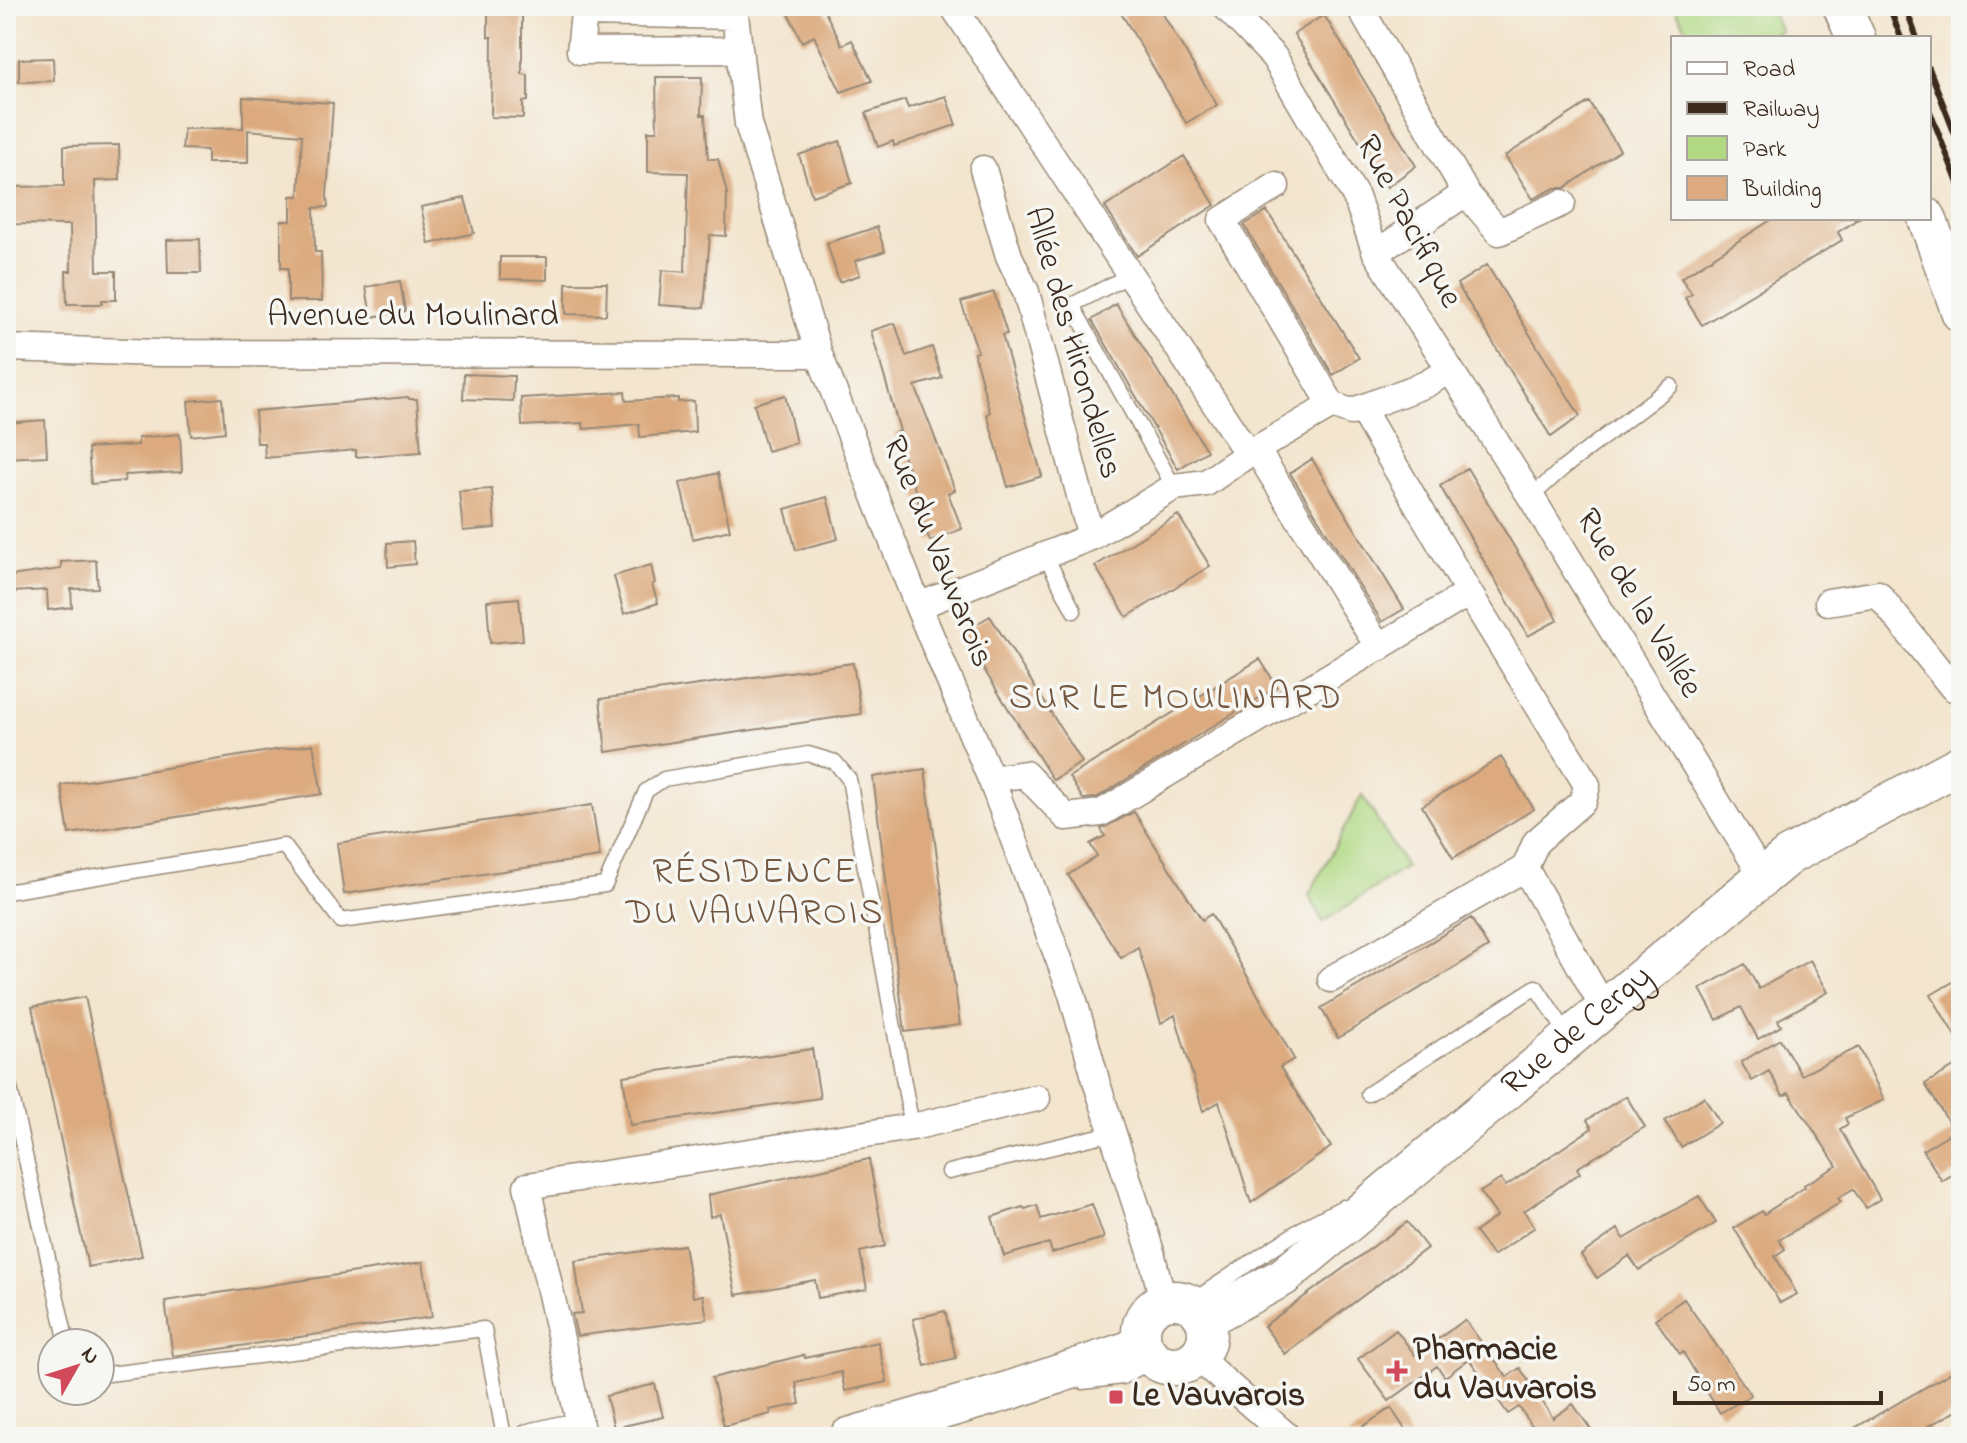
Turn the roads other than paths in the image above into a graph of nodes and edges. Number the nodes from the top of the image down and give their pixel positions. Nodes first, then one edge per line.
1 (953, 6) edge
2 (1225, 6) edge
3 (1359, 6) edge
4 (1842, 6) edge
5 (734, 11) edge
6 (1855, 36) edge
7 (738, 50) junction
8 (983, 169) dead end
9 (1276, 186) dead end
10 (1466, 193) junction
11 (1562, 203) dead end
12 (1928, 220) edge
13 (1376, 253) junction
14 (1130, 275) junction
15 (1961, 313) edge
16 (6, 348) edge
17 (819, 354) junction
18 (1450, 370) junction
19 (1671, 386) dead end
20 (1332, 405) junction
21 (1361, 408) junction
22 (1252, 452) junction
23 (1174, 487) junction
24 (1531, 497) junction
25 (1091, 537) junction
26 (1045, 555) junction
27 (1469, 593) junction
28 (1828, 602) dead end
29 (918, 606) junction
30 (1074, 611) dead end
31 (1379, 648) junction
32 (1961, 690) edge
33 (1961, 764) edge
34 (991, 779) junction
35 (1525, 868) junction
36 (1763, 877) junction
37 (6, 892) edge
38 (1331, 979) dead end
39 (1607, 1007) junction
40 (1570, 1038) junction
41 (6, 1070) edge
42 (1368, 1094) dead end
43 (1037, 1098) dead end
44 (912, 1127) junction
45 (1112, 1133) junction
46 (949, 1172) dead end
47 (1186, 1307) junction
48 (63, 1327) edge
49 (1148, 1353) junction
50 (1197, 1357) junction
51 (116, 1373) edge
52 (504, 1437) edge
53 (529, 1437) edge
54 (849, 1437) edge
55 (1288, 1437) edge

1 - 14 street
2 - 13 street, Rue Pacifique
3 - 10 street
4 - 6 street
5 - 7 street, Rue du Vauvarois
5 - 7 street
7 - 17 street, Rue du Vauvarois
8 - 25 street, Allée des Hirondelles
9 - 20 street
10 - 11 street
10 - 13 street
12 - 15 street
13 - 18 street, Rue Pacifique
14 - 22 street
14 - 23 lane
16 - 17 street, Avenue du Moulinard
17 - 29 street, Rue du Vauvarois
18 - 21 street
18 - 24 street, Rue de la Vallée
19 - 24 lane
20 - 21 street
20 - 22 street
21 - 27 street
22 - 23 street
22 - 31 street
23 - 25 street
24 - 36 street, Rue de la Vallée
25 - 26 street
26 - 29 street
26 - 30 lane
27 - 31 street
27 - 35 street
28 - 32 street
29 - 34 street, Rue du Vauvarois
31 - 34 street
33 - 36 street, Rue de Cergy
34 - 45 street, Rue du Vauvarois
35 - 38 street
35 - 39 street
36 - 39 street, Rue de Cergy
37 - 44 lane
39 - 40 street, Rue de Cergy
40 - 42 lane
40 - 47 street, Rue de Cergy
41 - 48 lane
43 - 44 street
44 - 53 street
45 - 46 lane
45 - 47 street, Rue du Vauvarois
47 - 49 street
47 - 50 street
49 - 50 street
49 - 54 street
50 - 55 street
51 - 52 lane

